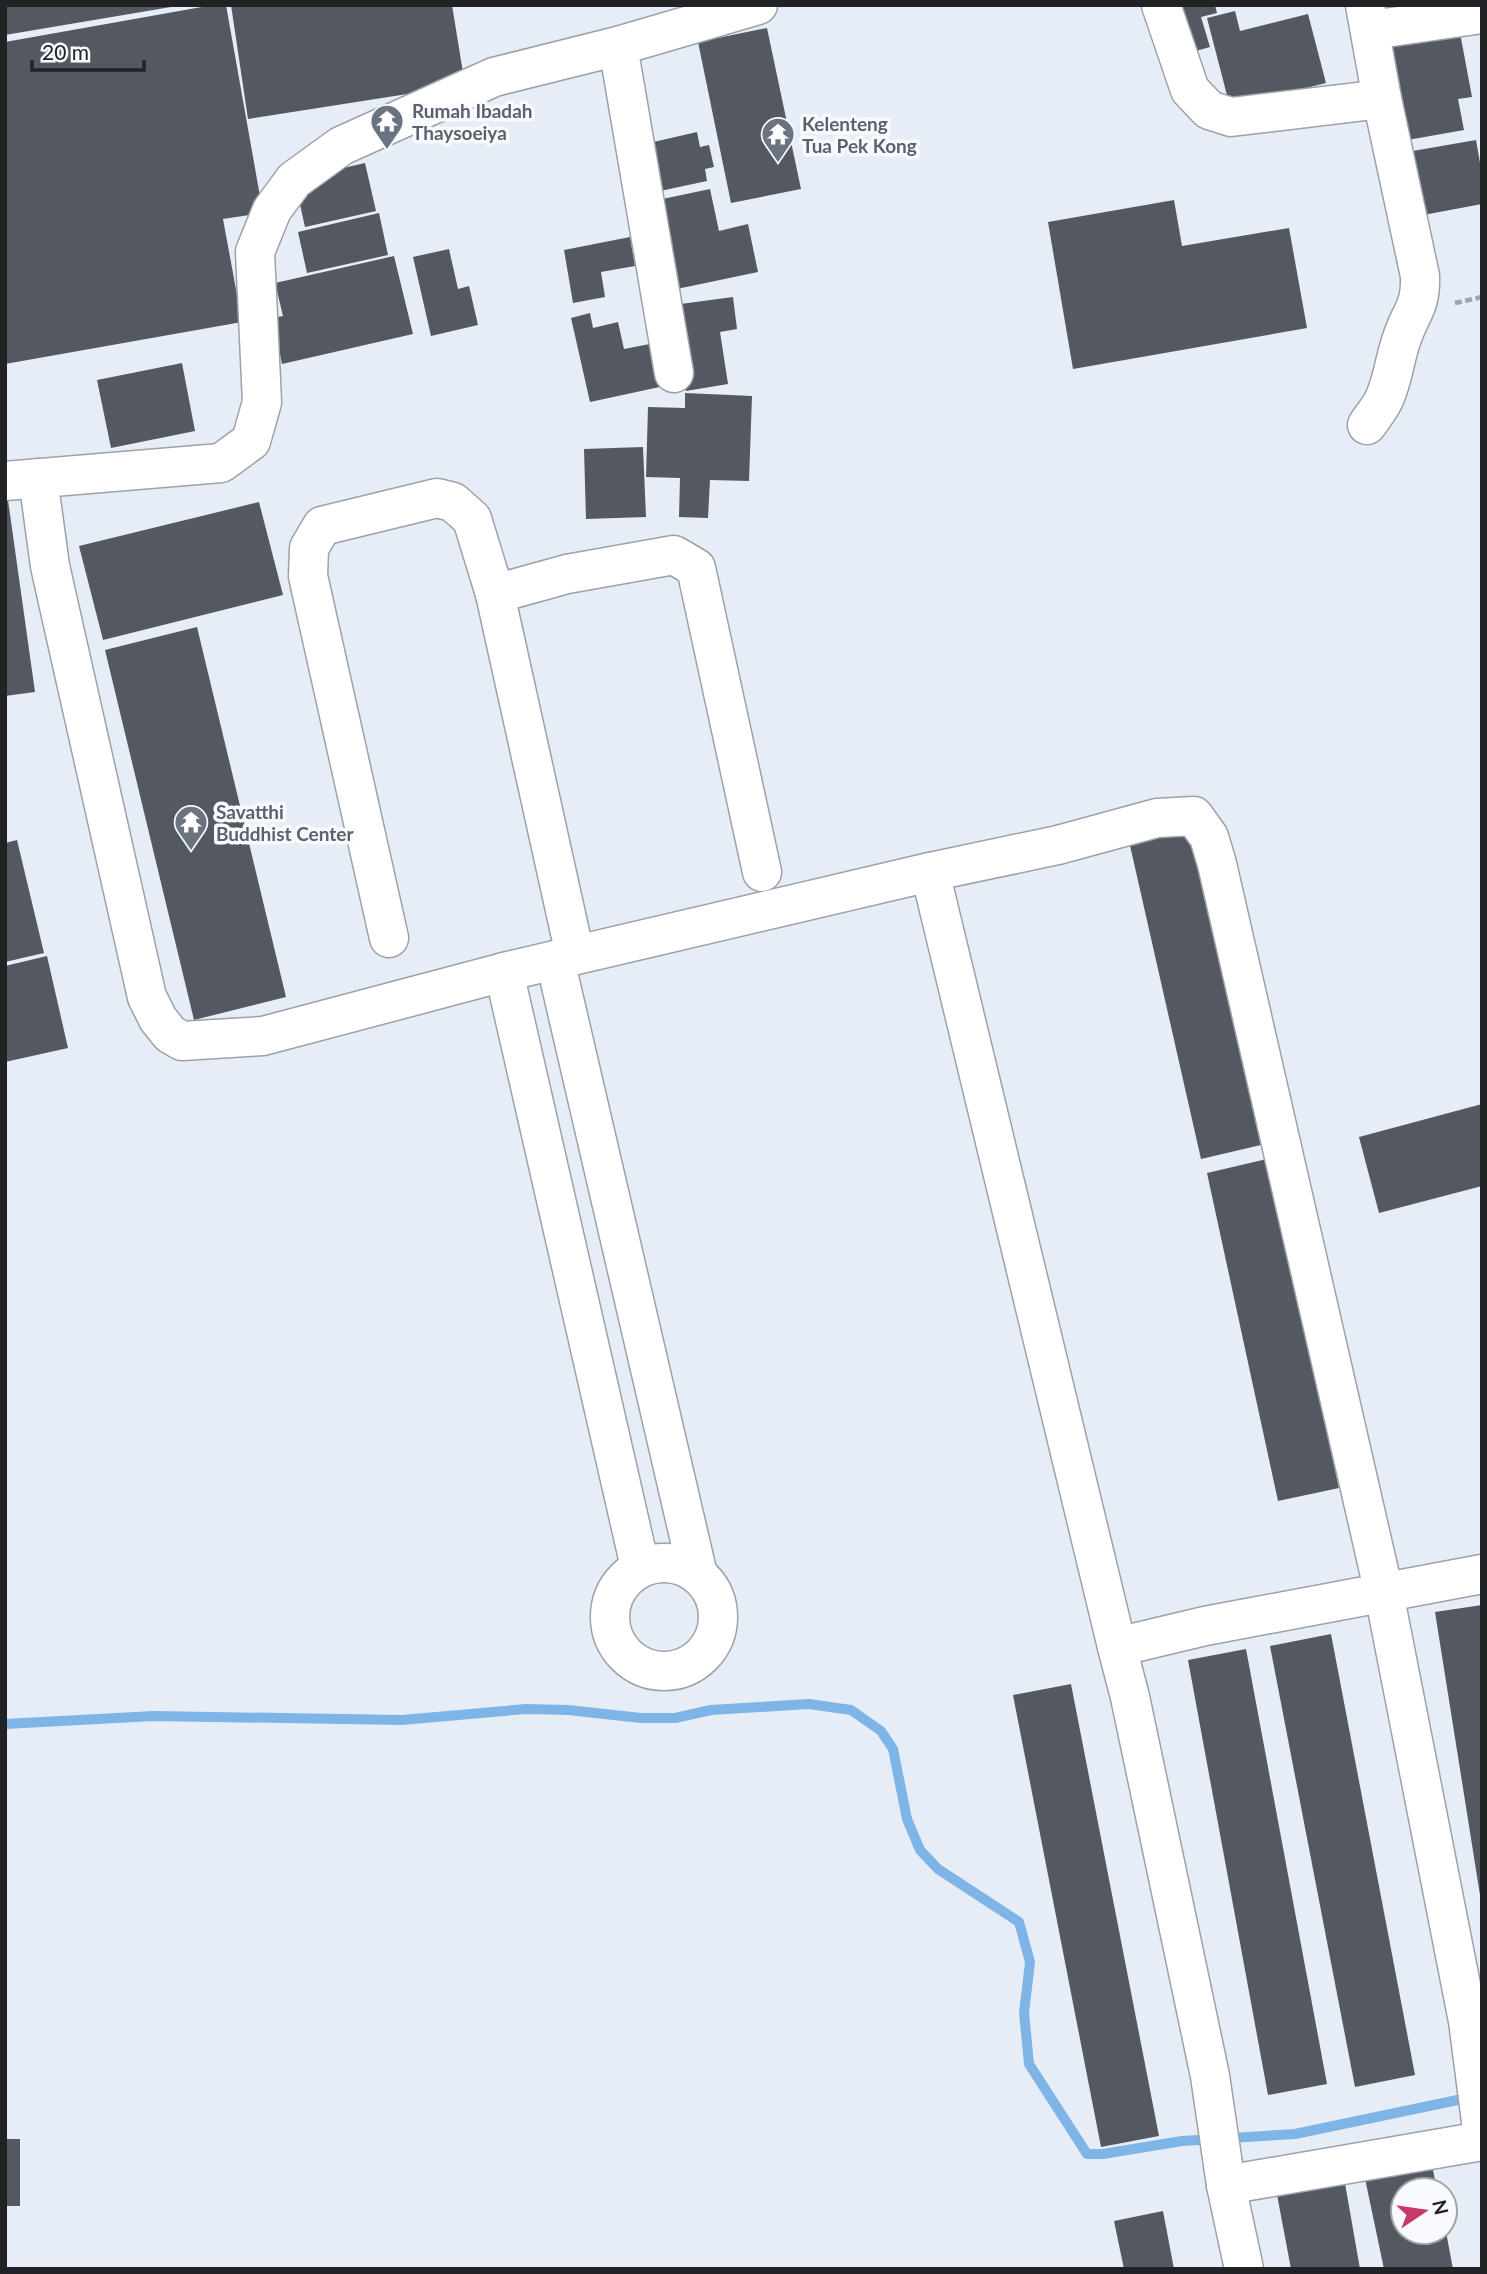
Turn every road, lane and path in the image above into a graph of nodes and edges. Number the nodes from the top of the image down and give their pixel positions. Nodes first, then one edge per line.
1 (758, 5) edge
2 (1161, 5) edge
3 (1482, 14) edge
4 (1368, 18) edge
5 (618, 46) junction
6 (1382, 99) junction
7 (674, 373) dead end
8 (1367, 425) dead end
9 (21, 480) edge
10 (495, 594) junction
11 (762, 872) dead end
12 (930, 872) junction
13 (389, 938) dead end
14 (565, 958) junction
15 (504, 972) junction
16 (639, 1567) junction
17 (1482, 1574) edge
18 (698, 1575) junction
19 (1384, 1593) junction
20 (1117, 1647) junction
21 (1481, 2122) edge
22 (1482, 2129) edge
23 (1482, 2141) edge
24 (1226, 2180) junction
25 (1244, 2269) edge

1 - 5 street
2 - 6 street
3 - 4 street
4 - 6 street
5 - 7 street
5 - 9 street
6 - 8 street
9 - 15 street
10 - 11 street
10 - 13 street
10 - 14 street
12 - 14 street
12 - 19 street
12 - 20 street
14 - 15 street
14 - 18 street
15 - 16 street
16 - 18 street
16 - 18 street
17 - 19 street
19 - 20 street
19 - 21 street
20 - 24 street
21 - 22 street
23 - 24 street
24 - 25 street

